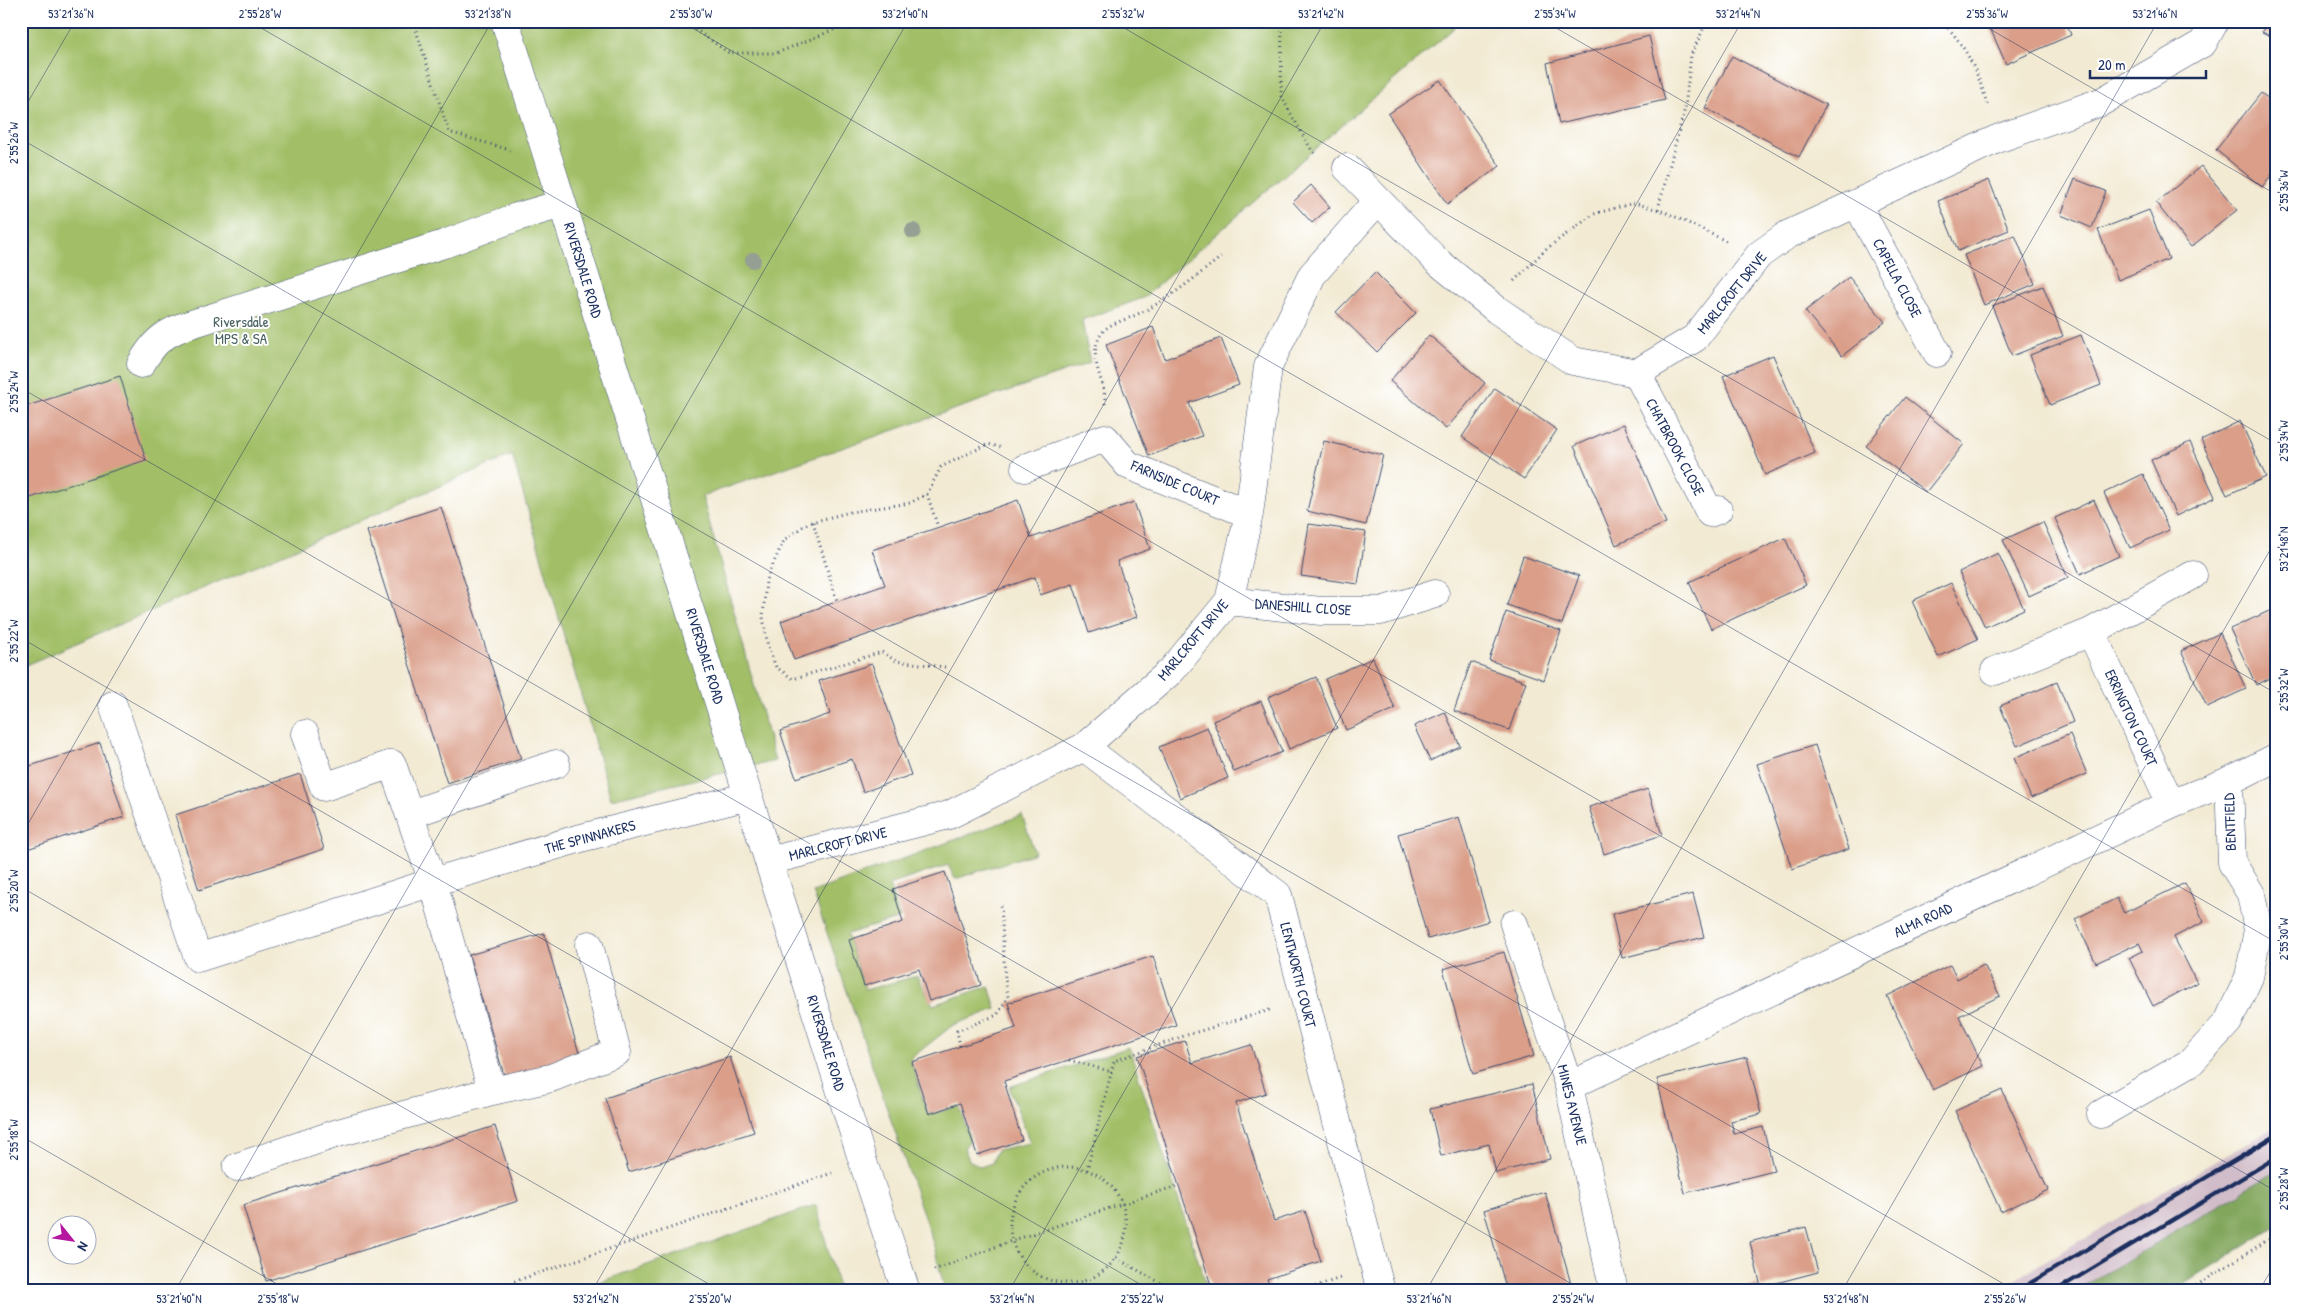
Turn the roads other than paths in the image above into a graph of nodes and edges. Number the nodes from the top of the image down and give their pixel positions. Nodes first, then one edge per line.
1 (505, 21) edge
2 (2216, 21) edge
3 (1347, 168) road end
4 (1378, 201) junction
5 (562, 204) junction
6 (1857, 204) junction
7 (1937, 353) dead end
8 (141, 364) dead end
9 (1637, 373) junction
10 (1025, 468) road end
11 (1718, 510) dead end
12 (1249, 514) junction
13 (2193, 575) dead end
14 (1435, 594) dead end
15 (1229, 601) junction
16 (2091, 632) junction
17 (1995, 672) dead end
18 (113, 705) dead end
19 (305, 734) dead end
20 (1084, 747) junction
21 (2277, 757) edge
22 (556, 764) dead end
23 (2229, 781) junction
24 (749, 796) junction
25 (2171, 804) junction
26 (411, 814) junction
27 (769, 861) junction
28 (433, 882) junction
29 (1514, 924) dead end
30 (588, 945) dead end
31 (1570, 1086) junction
32 (492, 1091) junction
33 (2101, 1114) dead end
34 (236, 1167) dead end
35 (1377, 1279) edge
36 (904, 1284) edge
37 (1614, 1291) edge

1 - 5 street, RIVERSDALE ROAD
2 - 6 street, MARLCROFT DRIVE
3 - 4 street
4 - 9 street
4 - 12 street, MARLCROFT DRIVE
5 - 8 street
5 - 24 street, RIVERSDALE ROAD
6 - 7 street, CAPELLA CLOSE
6 - 9 street, MARLCROFT DRIVE
9 - 11 street, CHATBROOK CLOSE
10 - 12 street, FARNSIDE COURT
12 - 15 street, MARLCROFT DRIVE
13 - 16 street
14 - 15 street, DANESHILL CLOSE
15 - 20 street, MARLCROFT DRIVE
16 - 17 street
16 - 25 street, ERRINGTON COURT
18 - 28 street, THE SPINNAKERS
19 - 26 street
20 - 27 street, MARLCROFT DRIVE
20 - 35 street, LENTWORTH COURT
21 - 23 street, ALMA ROAD
22 - 26 street
23 - 25 street, ALMA ROAD
23 - 33 street, BENTFIELD
24 - 27 street, RIVERSDALE ROAD
24 - 28 street, THE SPINNAKERS
25 - 31 street, ALMA ROAD
26 - 28 street
27 - 36 street, RIVERSDALE ROAD
28 - 32 street
29 - 31 street, MINES AVENUE
30 - 32 street
31 - 37 street, MINES AVENUE
32 - 34 street

